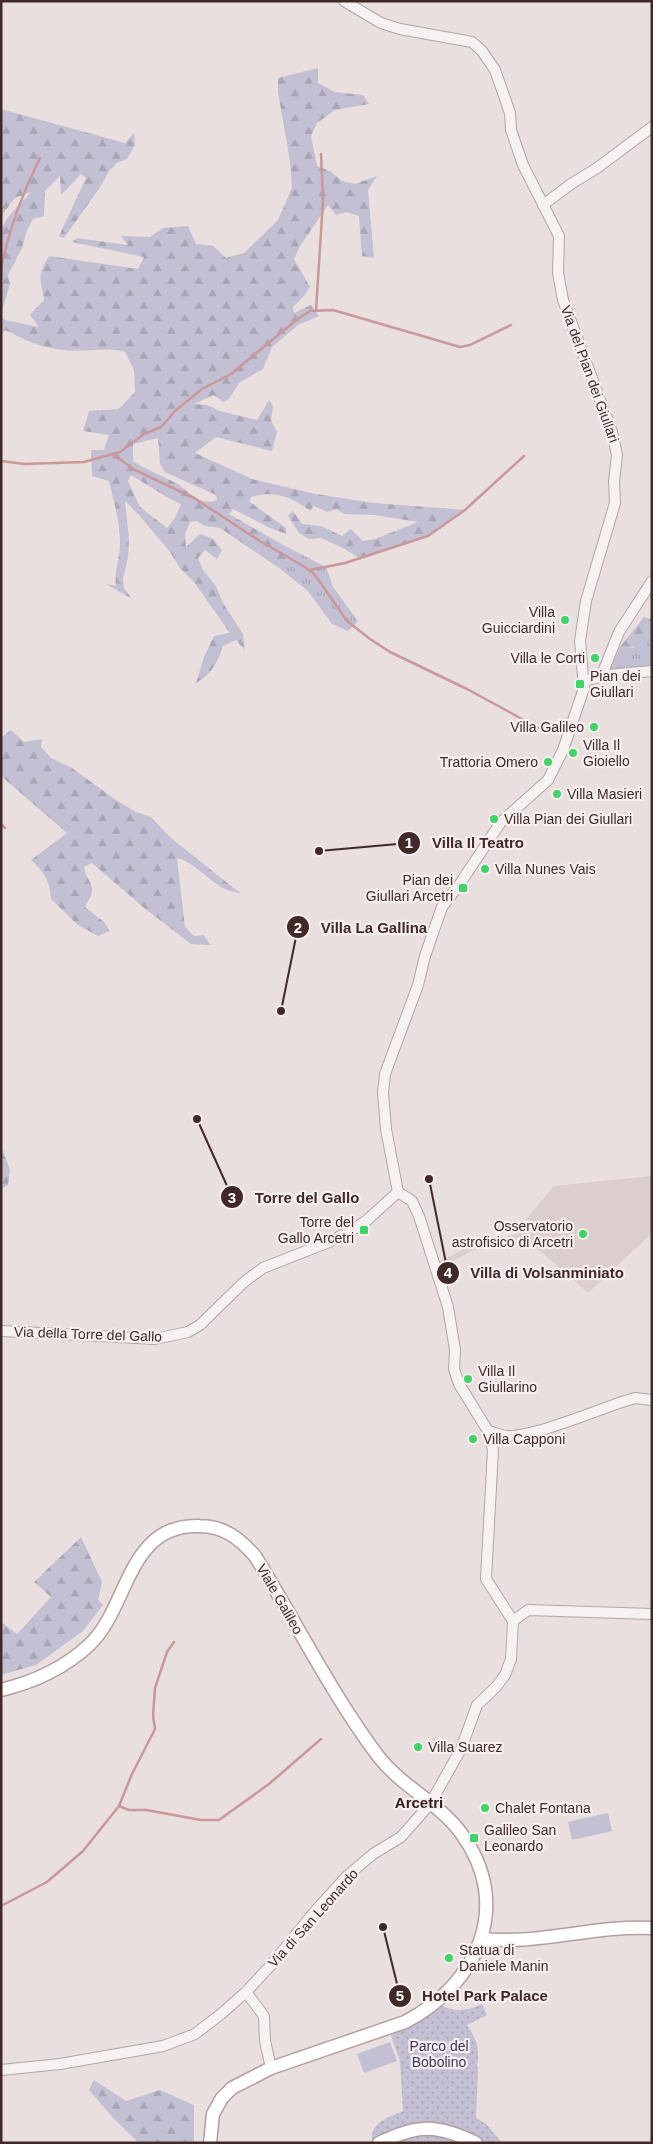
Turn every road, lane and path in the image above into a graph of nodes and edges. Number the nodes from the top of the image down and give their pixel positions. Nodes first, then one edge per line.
1 (344, 1) edge
2 (652, 127) edge
3 (544, 204) junction
4 (652, 581) edge
5 (652, 671) edge
6 (601, 677) junction
7 (584, 681) junction
8 (398, 1192) junction
9 (1, 1331) edge
10 (652, 1400) edge
11 (488, 1431) junction
12 (652, 1614) edge
13 (513, 1621) junction
14 (1, 1690) edge
15 (430, 1804) junction
16 (652, 1928) edge
17 (482, 1939) junction
18 (246, 1992) junction
19 (271, 2068) junction
20 (1, 2070) edge
21 (210, 2143) edge
22 (379, 2143) edge
23 (476, 2143) edge

1 - 3 street, Via del Pian dei Giullari
2 - 3 street
3 - 7 street, Via del Pian dei Giullari
4 - 6 street
5 - 6 street
6 - 7 street
7 - 8 street, Via del Pian dei Giullari
8 - 9 street, Via della Torre del Gallo
8 - 11 street
10 - 11 street
11 - 13 street
12 - 13 street
13 - 15 street, Via di San Leonardo
14 - 15 main road, Viale Galileo
15 - 17 main road, Viale Galileo
15 - 18 street, Via di San Leonardo
16 - 17 main road
17 - 19 main road
18 - 19 street
18 - 20 street, Via di San Leonardo
19 - 21 main road
22 - 23 main road

